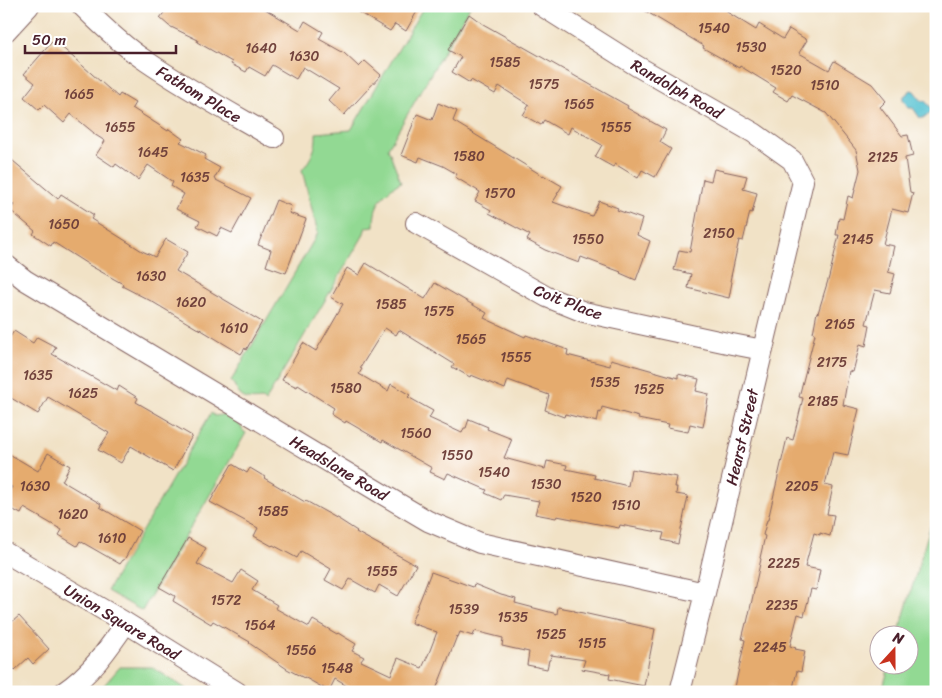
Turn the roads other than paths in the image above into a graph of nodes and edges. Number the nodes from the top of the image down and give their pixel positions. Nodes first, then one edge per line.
1 (29, 6) edge
2 (82, 6) edge
3 (542, 6) edge
4 (6, 31) edge
5 (274, 138) dead end
6 (804, 181) joint
7 (416, 223) dead end
8 (6, 265) edge
9 (763, 350) junction
10 (6, 553) edge
11 (705, 593) junction
12 (126, 623) junction
13 (64, 692) edge
14 (237, 692) edge
15 (680, 692) edge

1 - 4 street
2 - 5 street, Fathom Place
3 - 6 street, Randolph Road
6 - 9 street, Hearst Street
7 - 9 street, Coit Place
8 - 11 street, Headslane Road
9 - 11 street, Hearst Street
10 - 12 street, Union Square Road
11 - 15 street, Hearst Street
12 - 13 street
12 - 14 street, Union Square Road

